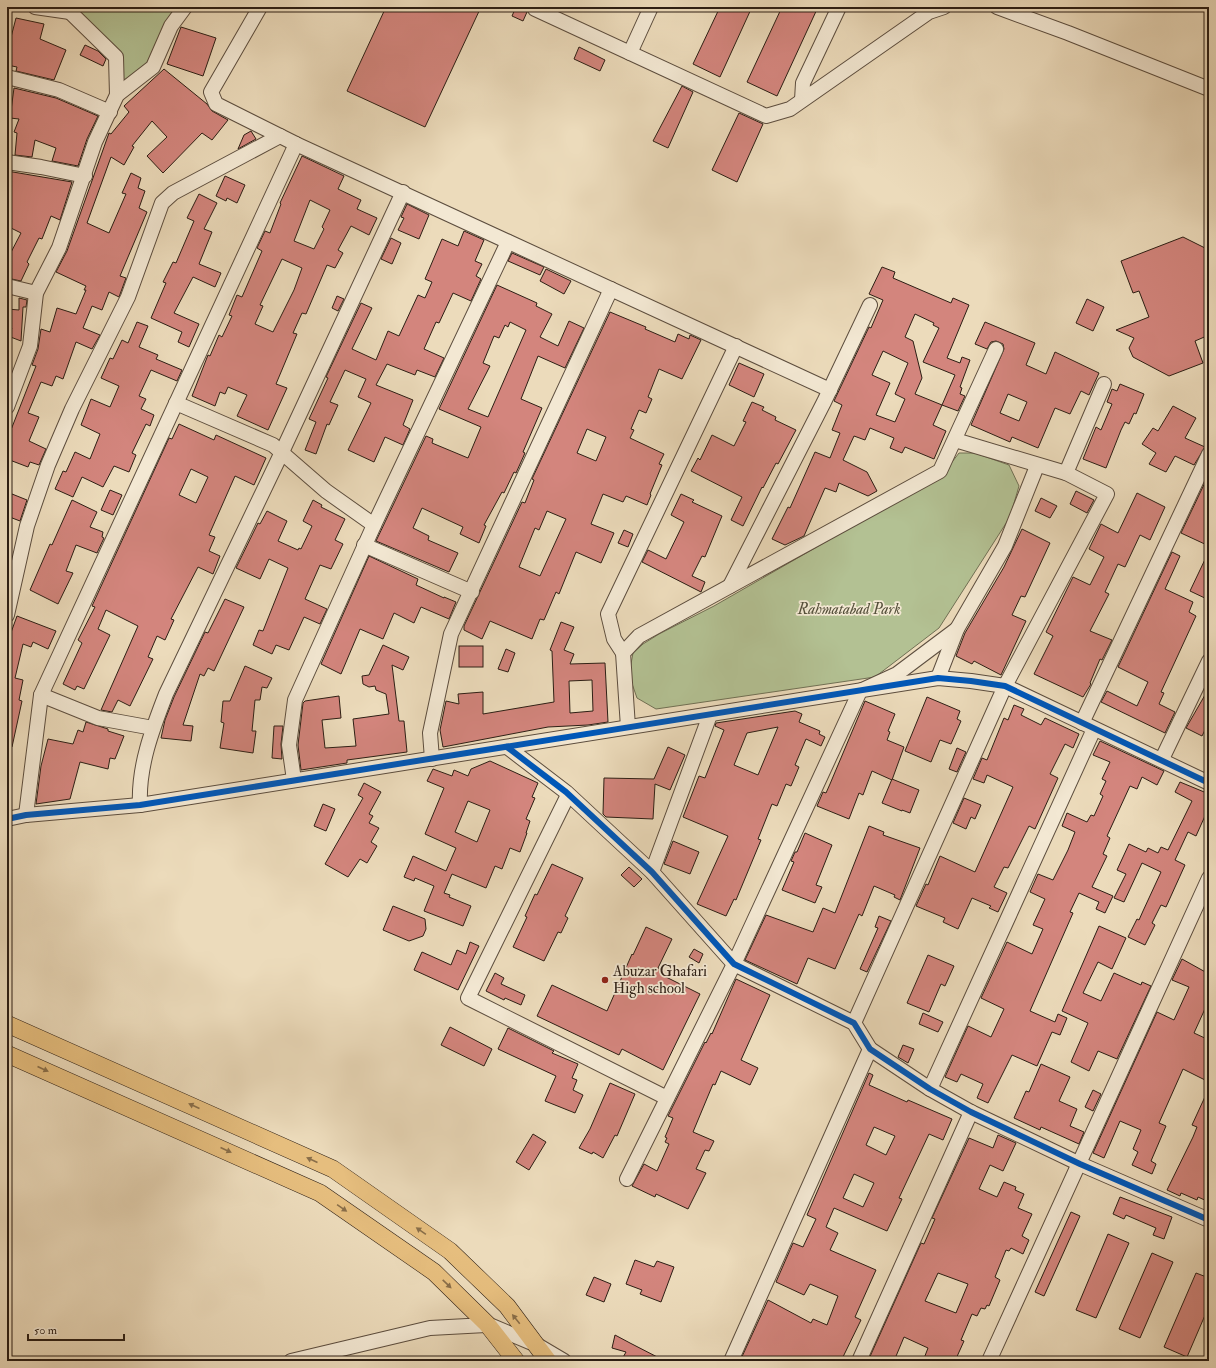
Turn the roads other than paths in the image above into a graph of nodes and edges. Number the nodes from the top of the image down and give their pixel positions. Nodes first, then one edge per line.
1 (35, 7) edge
2 (185, 7) edge
3 (260, 7) edge
4 (535, 7) edge
5 (651, 7) edge
6 (839, 7) edge
7 (944, 7) edge
8 (997, 7) edge
9 (924, 9) edge
10 (69, 10) edge
11 (630, 53) junction
12 (7, 77) edge
13 (1209, 89) edge
14 (117, 95) junction
15 (802, 100) junction
16 (110, 112) junction
17 (280, 136) junction
18 (296, 144) junction
19 (7, 162) edge
20 (85, 176) junction
21 (403, 192) junction
22 (508, 242) junction
23 (7, 286) edge
24 (612, 289) junction
25 (36, 293) junction
26 (870, 305) dead end
27 (736, 346) junction
28 (996, 349) dead end
29 (1104, 384) dead end
30 (10, 388) edge
31 (830, 390) junction
32 (176, 403) junction
33 (7, 407) edge
34 (955, 440) junction
35 (282, 452) junction
36 (1209, 454) edge
37 (1037, 466) junction
38 (1066, 473) junction
39 (374, 525) junction
40 (364, 545) junction
41 (730, 586) junction
42 (472, 592) junction
43 (7, 615) edge
44 (957, 629) junction
45 (623, 653) junction
46 (1209, 661) edge
47 (938, 678) junction
48 (1005, 686) junction
49 (860, 691) junction
50 (41, 695) junction
51 (710, 715) junction
52 (1088, 726) junction
53 (628, 727) junction
54 (153, 728) junction
55 (507, 748) junction
56 (432, 759) junction
57 (1162, 760) junction
58 (294, 780) junction
59 (1209, 783) edge
60 (568, 795) junction
61 (140, 805) junction
62 (26, 815) junction
63 (7, 819) edge
64 (652, 872) junction
65 (1209, 878) edge
66 (734, 964) junction
67 (854, 1023) junction
68 (7, 1024) edge
69 (870, 1049) junction
70 (7, 1054) edge
71 (930, 1089) junction
72 (668, 1098) junction
73 (971, 1112) junction
74 (1080, 1164) junction
75 (627, 1179) dead end
76 (1209, 1220) edge
77 (487, 1324) junction
78 (538, 1345) junction
79 (291, 1361) edge
80 (516, 1361) edge
81 (548, 1361) edge
82 (564, 1361) edge
83 (731, 1361) edge
84 (859, 1361) edge
85 (989, 1361) edge

1 - 10 street
2 - 14 street
3 - 17 street
4 - 11 street
5 - 11 street
6 - 15 street
7 - 9 street
8 - 13 street
9 - 15 street
10 - 14 street
11 - 15 street
12 - 16 street
14 - 16 street
16 - 20 street
17 - 18 street
17 - 43 street
18 - 21 street
18 - 32 street
19 - 20 street
20 - 25 street
21 - 22 street
21 - 35 street
22 - 24 street
22 - 39 street
23 - 25 street
24 - 27 street
24 - 42 street
25 - 30 street
26 - 31 street
27 - 31 street
27 - 45 street
28 - 34 street
29 - 38 street
30 - 33 street
31 - 41 street
32 - 35 street
32 - 50 street
34 - 37 street
34 - 41 street
35 - 39 street
35 - 54 street
36 - 52 street
37 - 38 street
37 - 44 street
38 - 48 street
39 - 40 street
40 - 42 street
40 - 58 street
41 - 45 street
42 - 56 street
44 - 47 street
44 - 49 street
45 - 53 street
46 - 57 street
47 - 48 street
47 - 49 street
48 - 52 street
48 - 67 street
49 - 51 street
49 - 66 street
50 - 54 street
50 - 62 street
51 - 53 street
51 - 64 street
52 - 57 street
52 - 71 street
53 - 55 street
54 - 61 street
55 - 56 street
55 - 60 street
56 - 58 street
57 - 59 street
58 - 61 street
60 - 64 street
60 - 72 street
61 - 62 street
62 - 63 street
64 - 66 street
65 - 74 street
66 - 67 street
66 - 72 street
67 - 69 street
78 -> 68 main road
69 - 71 street
69 - 83 street
70 -> 77 main road
71 - 73 street
72 - 75 street
73 - 74 street
73 - 84 street
74 - 76 street
74 - 85 street
77 - 78 street
77 - 79 street
77 - 80 main road
78 - 81 main road
78 - 82 street

